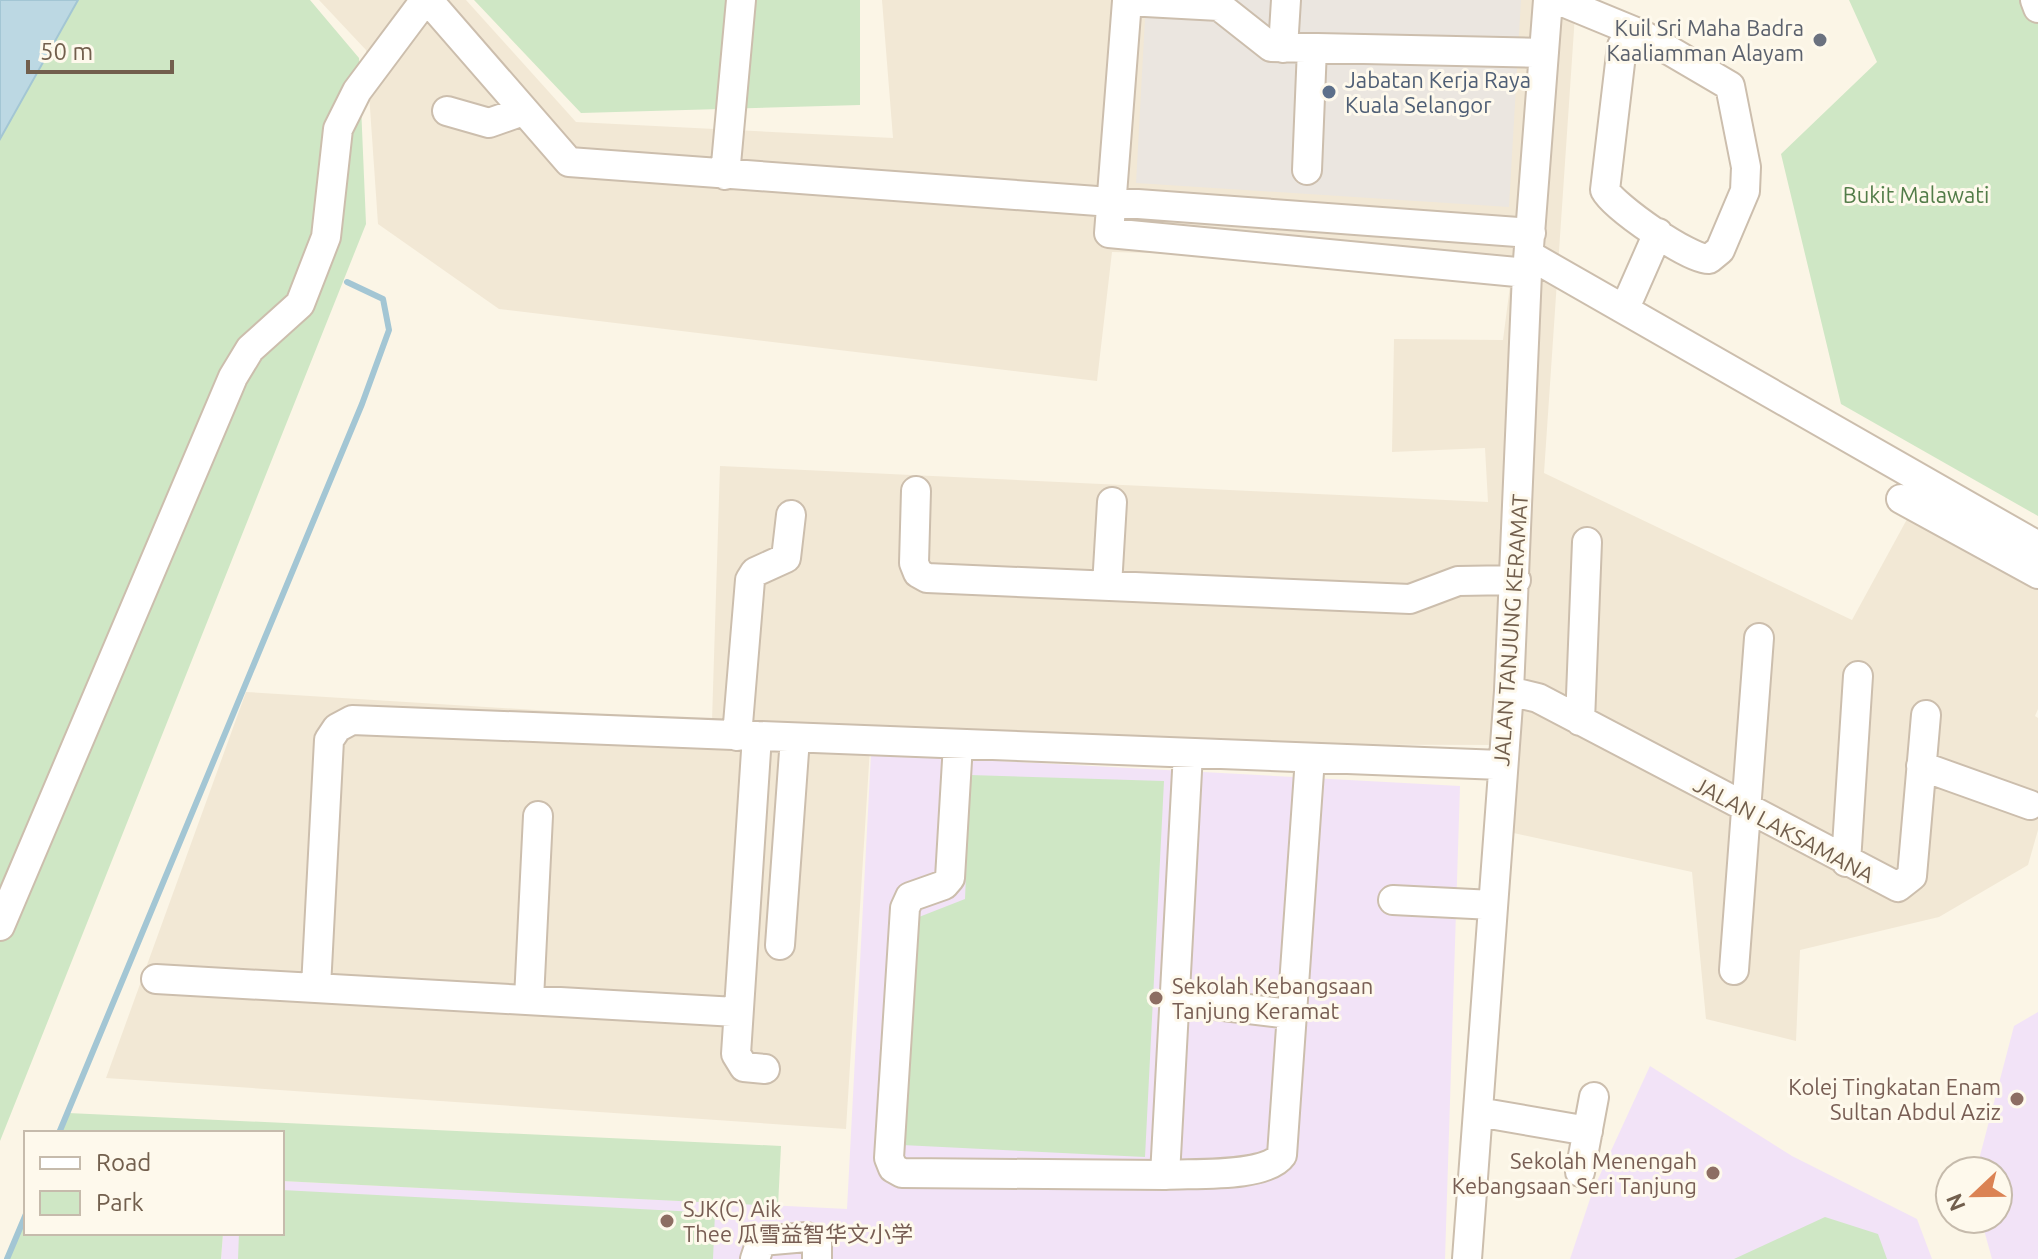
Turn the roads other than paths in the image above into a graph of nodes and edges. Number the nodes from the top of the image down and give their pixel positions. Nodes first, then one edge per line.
1 (426, 0) edge
2 (741, 0) edge
3 (1286, 0) edge
4 (1548, 0) edge
5 (1558, 0) edge
6 (2035, 0) edge
7 (1160, 2) edge
8 (1224, 4) edge
9 (2038, 8) edge
10 (1643, 35) junction
11 (1283, 48) junction
12 (1312, 48) junction
13 (1544, 53) junction
14 (447, 111) dead end
15 (523, 111) junction
16 (1307, 170) dead end
17 (725, 175) junction
18 (1114, 203) junction
19 (1658, 233) junction
20 (1529, 254) junction
21 (1625, 308) junction
22 (916, 491) dead end
23 (1901, 499) dead end
24 (1112, 502) dead end
25 (791, 515) dead end
26 (1587, 542) dead end
27 (2024, 548) edge
28 (2038, 574) edge
29 (1516, 580) junction
30 (1107, 586) junction
31 (1759, 638) dead end
32 (1858, 676) dead end
33 (1509, 691) junction
34 (1926, 715) dead end
35 (1580, 721) junction
36 (747, 736) junction
37 (795, 738) junction
38 (958, 744) junction
39 (1188, 753) junction
40 (1310, 758) junction
41 (1501, 765) junction
42 (1921, 766) junction
43 (2030, 805) dead end
44 (1745, 808) junction
45 (538, 816) dead end
46 (1846, 862) junction
47 (1393, 900) dead end
48 (1493, 905) junction
49 (0, 926) edge
50 (780, 945) dead end
51 (1734, 970) dead end
52 (156, 979) dead end
53 (316, 987) junction
54 (529, 999) junction
55 (1173, 1000) junction
56 (736, 1012) junction
57 (1290, 1014) junction
58 (765, 1069) dead end
59 (1594, 1097) dead end
60 (1478, 1112) junction
61 (1588, 1131) junction
62 (1580, 1172) dead end
63 (1165, 1175) junction
64 (755, 1259) edge
65 (817, 1259) edge
66 (1467, 1259) edge

1 - 15 street
1 - 49 street
2 - 17 street
3 - 11 street
4 - 13 street, JALAN TANJUNG KERAMAT
5 - 10 street
6 - 9 street
7 - 8 street
7 - 18 street
8 - 11 street
10 - 19 street
10 - 19 street
11 - 12 street
12 - 13 street
12 - 16 street
13 - 20 street, JALAN TANJUNG KERAMAT
14 - 15 street
15 - 17 street
17 - 18 street
18 - 20 street
18 - 20 street
19 - 21 street
20 - 21 street
20 - 29 street, JALAN TANJUNG KERAMAT
21 - 27 street
22 - 30 street
23 - 27 street
24 - 30 street
25 - 36 street
26 - 35 street
27 - 28 street
29 - 30 street
29 - 33 street, JALAN TANJUNG KERAMAT
31 - 44 street
32 - 46 street
33 - 35 street, JALAN LAKSAMANA
33 - 41 street, JALAN TANJUNG KERAMAT
34 - 42 street, JALAN LAKSAMANA
35 - 44 street, JALAN LAKSAMANA
36 - 37 street
36 - 53 street
36 - 56 street
37 - 38 street
37 - 50 street
38 - 39 street
38 - 63 street
39 - 40 street
39 - 55 street
40 - 41 street
40 - 57 street
41 - 48 street, JALAN TANJUNG KERAMAT
42 - 43 street
42 - 46 street, JALAN LAKSAMANA
44 - 46 street, JALAN LAKSAMANA
44 - 51 street
45 - 54 street
47 - 48 street
48 - 60 street, JALAN TANJUNG KERAMAT
52 - 53 street
53 - 54 street
54 - 56 street
55 - 57 street
55 - 63 street
56 - 58 street
57 - 63 street
59 - 61 street
60 - 61 street
60 - 66 street, JALAN TANJUNG KERAMAT
61 - 62 street
64 - 65 street

